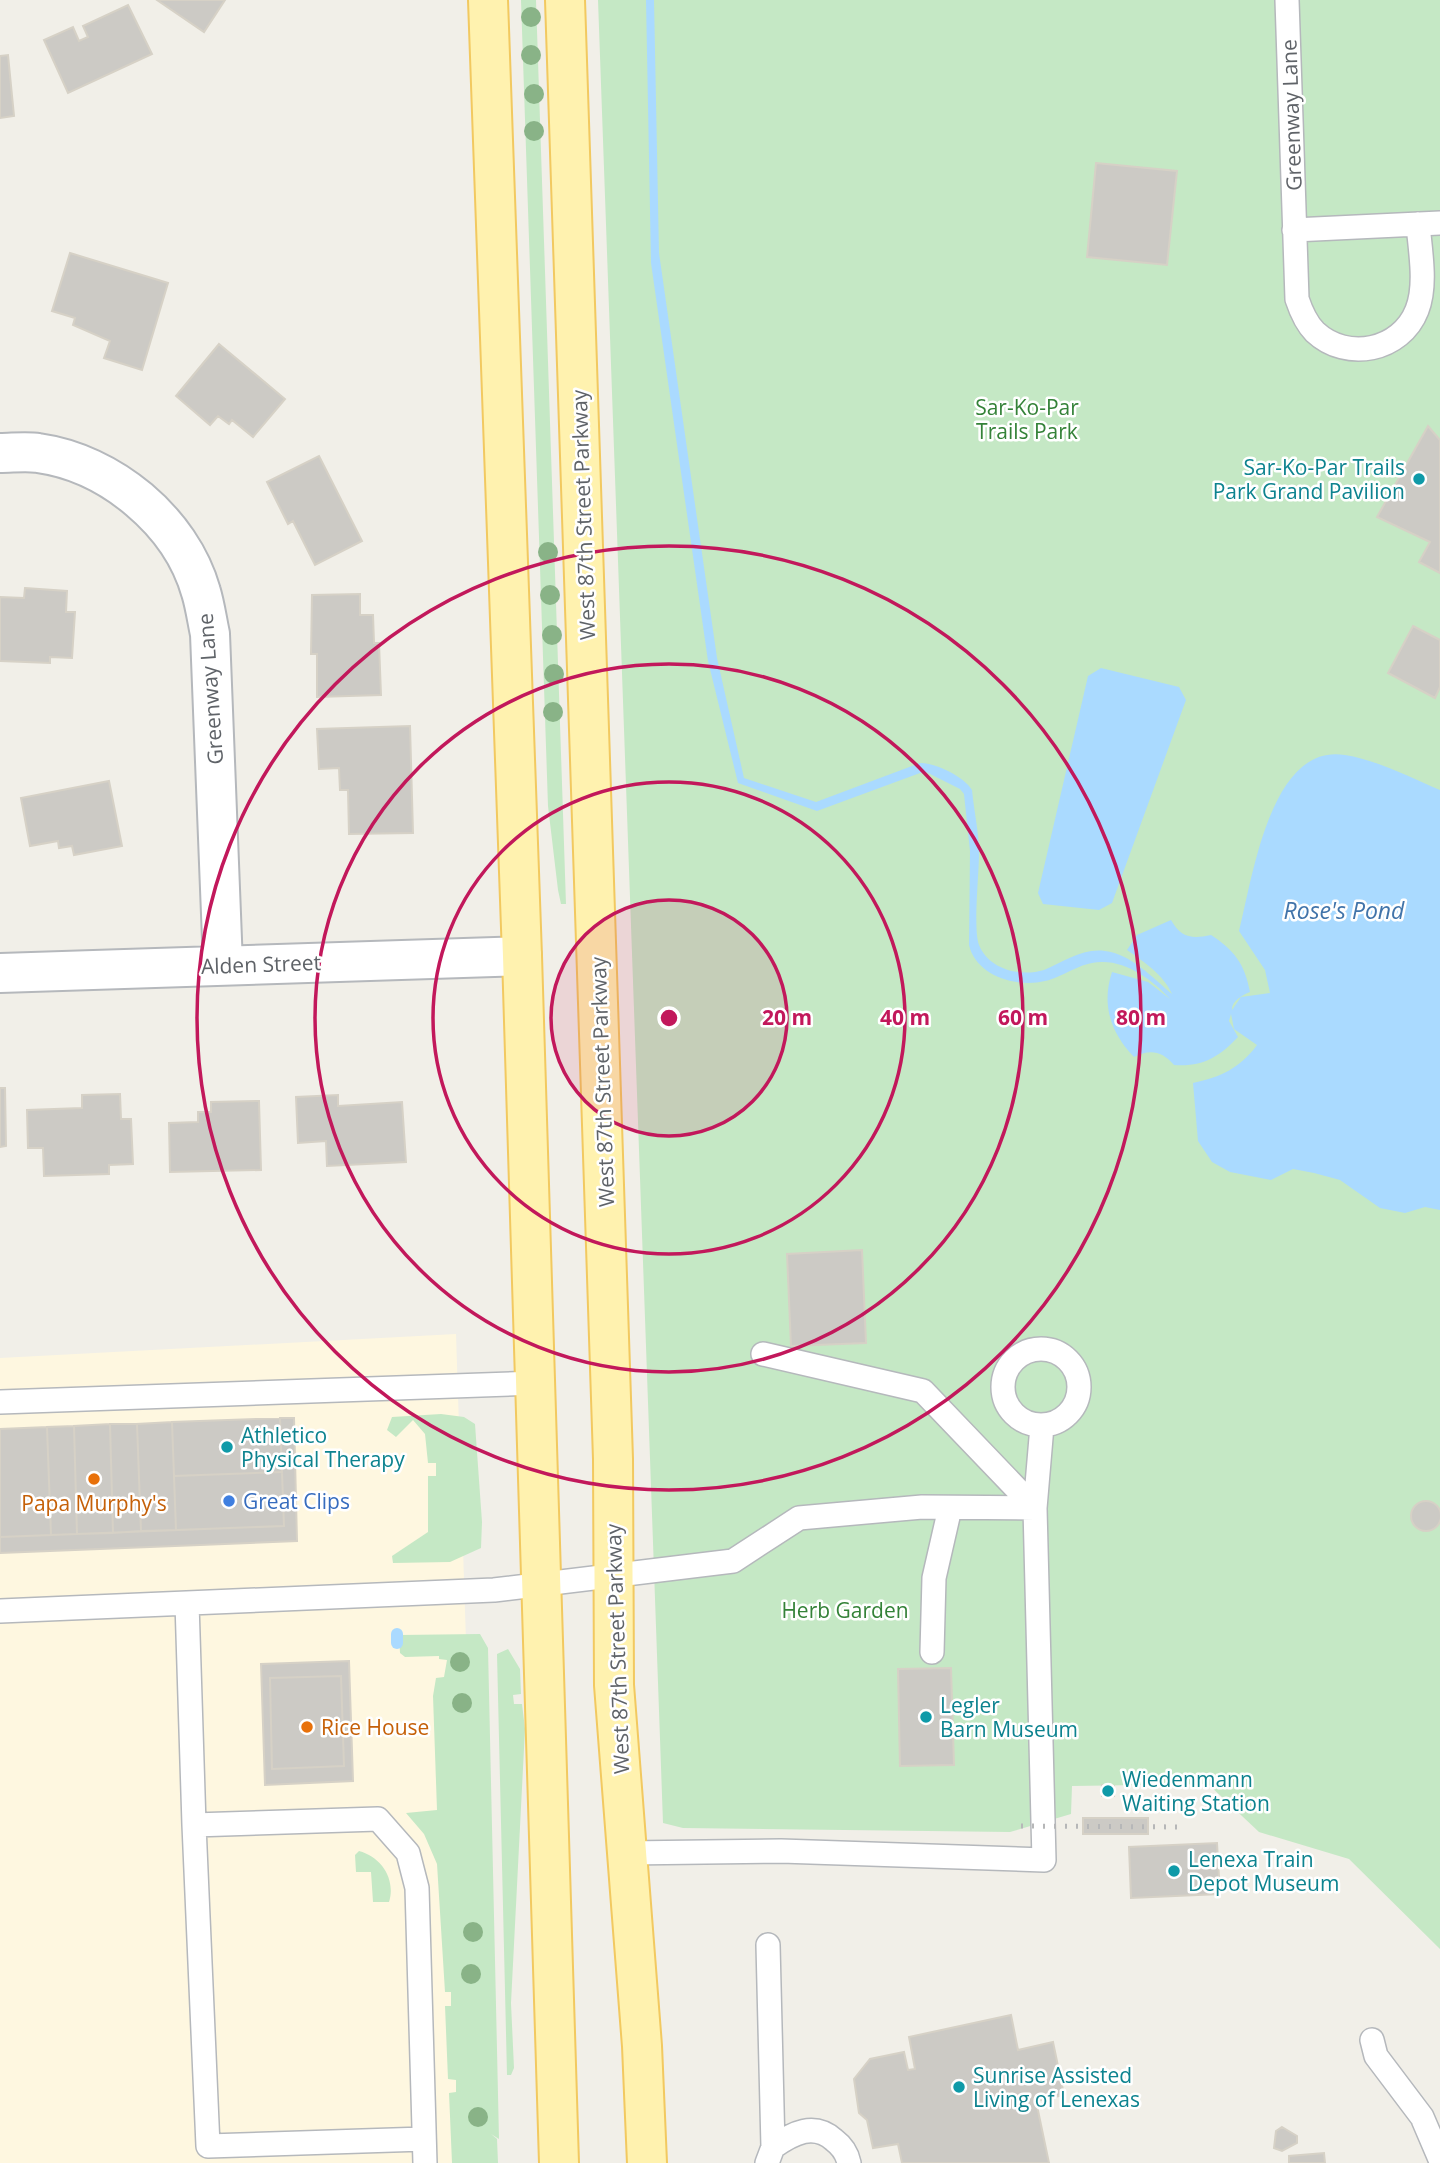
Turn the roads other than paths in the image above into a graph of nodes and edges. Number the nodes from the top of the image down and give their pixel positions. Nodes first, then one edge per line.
1 (488, 0) edge
2 (565, 0) edge
3 (1287, 0) edge
4 (1429, 223) edge
5 (1294, 230) junction
6 (0, 453) edge
7 (522, 956) junction
8 (223, 965) junction
9 (0, 973) edge
10 (763, 1354) dead end
11 (535, 1383) junction
12 (0, 1402) edge
13 (1042, 1426) dead end
14 (950, 1508) junction
15 (1035, 1508) junction
16 (612, 1575) junction
17 (542, 1582) junction
18 (187, 1603) junction
19 (0, 1611) edge
20 (932, 1652) dead end
21 (194, 1825) junction
22 (626, 1853) junction
23 (768, 1945) dead end
24 (1371, 2040) dead end
25 (424, 2139) junction
26 (770, 2155) edge
27 (1440, 2159) edge
28 (425, 2163) edge
29 (559, 2163) edge
30 (647, 2163) edge
31 (849, 2163) edge

1 - 7 main road
2 - 16 main road, West 87th Street Parkway
3 - 5 lane, Greenway Lane
4 - 5 lane
4 - 5 lane, Greenway Lane
6 - 8 street, Greenway Lane
7 - 8 street, Alden Street
7 - 11 main road
8 - 9 street, Alden Street
10 - 15 lane
11 - 12 lane
11 - 17 main road
13 - 15 lane
14 - 15 lane
14 - 16 lane
14 - 20 lane
15 - 22 lane
16 - 17 lane
16 - 22 main road, West 87th Street Parkway
17 - 18 lane
17 - 29 main road
18 - 19 lane
18 - 21 lane
21 - 25 lane
21 - 25 lane
22 - 30 main road, West 87th Street Parkway
23 - 26 lane
24 - 27 lane
25 - 28 lane
26 - 31 lane

